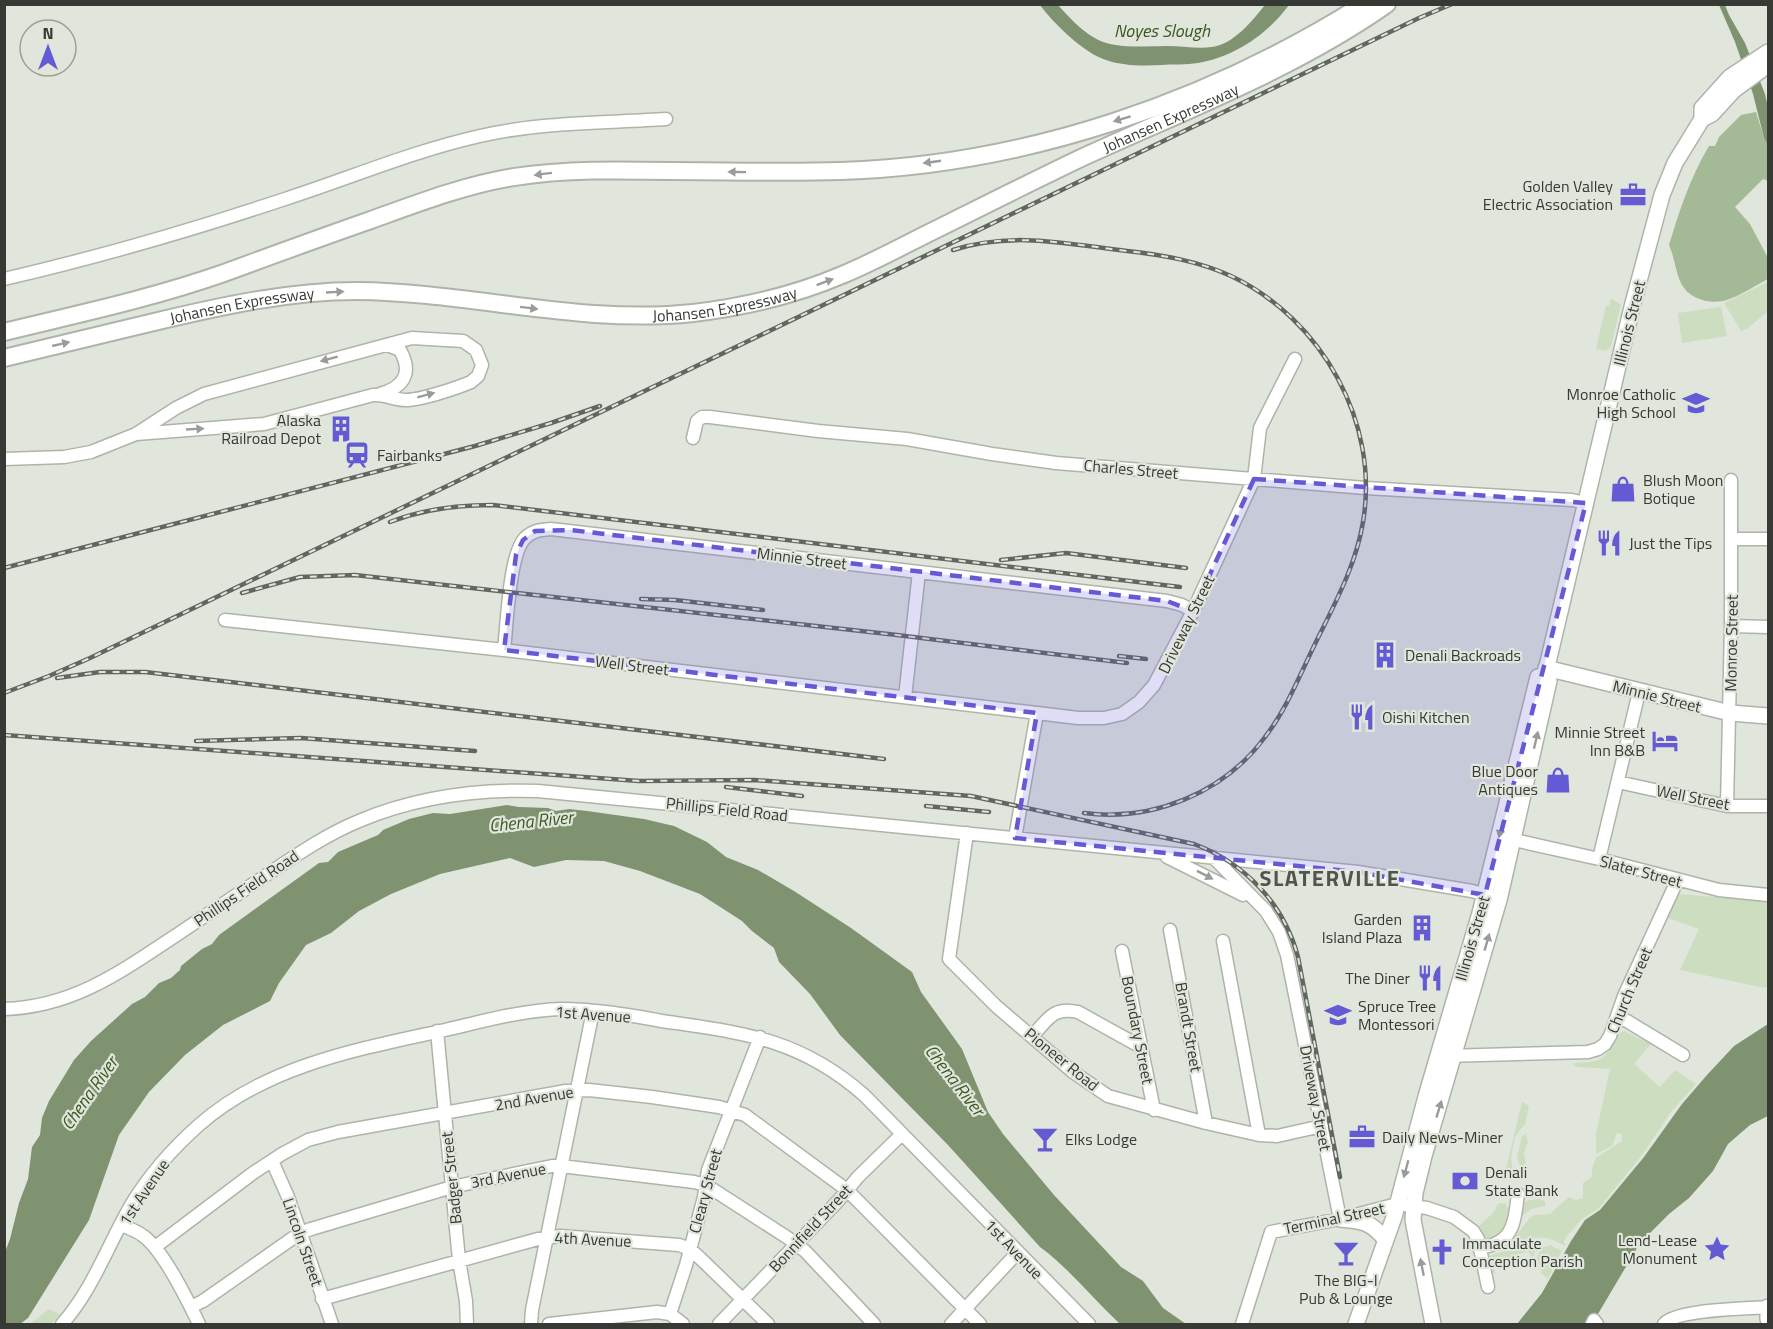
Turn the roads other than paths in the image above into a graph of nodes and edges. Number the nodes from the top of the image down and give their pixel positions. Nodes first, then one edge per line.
1 (1364, 4) edge
2 (1387, 4) edge
3 (1401, 4) edge
4 (1314, 49) junction
5 (1768, 56) edge
6 (666, 119) dead end
7 (4, 279) edge
8 (4, 332) edge
9 (382, 345) junction
10 (4, 358) edge
11 (1295, 359) dead end
12 (380, 394) junction
13 (136, 434) junction
14 (693, 438) dead end
15 (4, 459) edge
16 (1254, 479) junction
17 (1731, 480) dead end
18 (1586, 502) junction
19 (1731, 539) junction
20 (1768, 539) edge
21 (919, 572) junction
22 (1193, 611) junction
23 (225, 620) dead end
24 (1731, 626) junction
25 (1768, 627) edge
26 (504, 650) junction
27 (1545, 672) junction
28 (1640, 692) junction
29 (905, 697) junction
30 (1037, 713) junction
31 (1730, 713) junction
32 (1768, 716) edge
33 (1618, 782) junction
34 (1727, 806) junction
35 (1768, 806) edge
36 (967, 832) junction
37 (1015, 838) junction
38 (1514, 840) junction
39 (1151, 851) junction
40 (1213, 857) junction
41 (1599, 859) junction
42 (1677, 881) junction
43 (1768, 895) edge
44 (1492, 897) junction
45 (1266, 911) junction
46 (1170, 930) dead end
47 (1224, 941) dead end
48 (1122, 951) dead end
49 (4, 1009) edge
50 (593, 1011) junction
51 (1617, 1018) junction
52 (437, 1031) junction
53 (1032, 1036) junction
54 (760, 1037) junction
55 (1141, 1047) junction
56 (1683, 1055) dead end
57 (1438, 1056) junction
58 (1455, 1056) junction
59 (577, 1090) junction
60 (1154, 1110) junction
61 (731, 1111) junction
62 (444, 1114) junction
63 (1206, 1124) junction
64 (1322, 1126) junction
65 (902, 1134) junction
66 (1259, 1135) junction
67 (272, 1161) junction
68 (561, 1166) junction
69 (706, 1185) junction
70 (452, 1187) junction
71 (847, 1190) junction
72 (1518, 1194) dead end
73 (1396, 1204) junction
74 (1414, 1206) junction
75 (1340, 1219) junction
76 (121, 1225) junction
77 (300, 1233) junction
78 (548, 1236) junction
79 (1386, 1239) junction
80 (795, 1244) junction
81 (155, 1247) junction
82 (1479, 1248) junction
83 (690, 1250) junction
84 (1018, 1252) junction
85 (459, 1260) junction
86 (1488, 1287) dead end
87 (743, 1298) junction
88 (322, 1299) junction
89 (191, 1307) junction
90 (1768, 1307) edge
91 (965, 1310) junction
92 (670, 1314) junction
93 (1768, 1319) edge
94 (1668, 1321) edge
95 (62, 1324) edge
96 (199, 1324) edge
97 (332, 1324) edge
98 (467, 1324) edge
99 (531, 1324) edge
100 (549, 1324) edge
101 (683, 1324) edge
102 (719, 1324) edge
103 (768, 1324) edge
104 (874, 1324) edge
105 (951, 1324) edge
106 (980, 1324) edge
107 (1089, 1324) edge
108 (1242, 1324) edge
109 (1356, 1324) edge
110 (1433, 1324) edge
111 (1592, 1324) edge
112 (1597, 1324) edge

1 -> 8 highway, Johansen Expressway
2 - 4 highway, Johansen Expressway
3 - 4 highway
10 -> 4 highway, Johansen Expressway
5 - 18 main road, Illinois Street
6 - 7 street
9 - 12 street
12 -> 9 street
9 -> 13 street
11 - 16 street, Driveway Street
13 -> 12 street
13 - 15 street
14 - 16 street, Charles Street
16 - 18 street, Charles Street
16 - 22 street, Driveway Street
17 - 19 street, Monroe Street
18 - 27 main road, Illinois Street
19 - 20 street
19 - 24 street, Monroe Street
21 - 22 street, Minnie Street
21 - 26 street, Minnie Street
21 - 29 street
22 - 30 street, Driveway Street
23 - 26 street, Well Street
24 - 25 street
24 - 31 street, Monroe Street
26 - 29 street, Well Street
27 - 28 main road, Minnie Street
38 -> 27 main road, Illinois Street
27 -> 44 main road, Illinois Street
28 - 31 main road, Minnie Street
28 - 33 street
29 - 30 street, Well Street
30 - 37 street
31 - 32 main road, Minnie Street
31 - 34 street, Monroe Street
33 - 34 street, Well Street
33 - 41 street
34 - 35 street, Well Street
36 - 37 street, Phillips Field Road
36 - 49 street, Phillips Field Road
36 - 53 street, Pioneer Road
37 - 39 street, Phillips Field Road
38 - 41 street, Slater Street
38 - 44 main road, Illinois Street
39 - 40 street, Phillips Field Road
39 -> 45 street, Driveway Street
40 - 44 street, Phillips Field Road
40 - 45 street, Driveway Street
41 - 42 street, Slater Street
42 - 43 street, Slater Street
42 - 51 street, Church Street
44 - 57 main road, Illinois Street
58 -> 44 main road, Illinois Street
45 - 64 street, Driveway Street
46 - 63 street, Brandt Street
47 - 66 street
48 - 55 street, Boundary Street
50 - 52 street, 1st Avenue
50 - 54 street, 1st Avenue
50 - 59 street
51 - 56 street
51 - 58 street, Church Street
52 - 62 street, Badger Street
52 - 76 street, 1st Avenue
53 - 55 street
53 - 60 street, Pioneer Road
54 - 61 street, Cleary Street
54 - 65 street, 1st Avenue
55 - 60 street, Boundary Street
57 - 58 street, Church Street
57 -> 73 main road, Illinois Street
74 -> 58 main road, Illinois Street
59 - 61 street, 2nd Avenue
59 - 62 street, 2nd Avenue
59 - 68 street
60 - 63 street, Pioneer Road
61 - 69 street, Cleary Street
61 - 71 street, 2nd Avenue
62 - 67 street, 2nd Avenue
62 - 70 street, Badger Street
63 - 66 street, Pioneer Road
64 - 66 street, Pioneer Road
64 - 75 street, Driveway Street
65 - 71 street, Bonnifield Street
65 - 84 street, 1st Avenue
67 - 77 street, Lincoln Street
67 - 81 street, 2nd Avenue
68 - 69 street, 3rd Avenue
68 - 70 street, 3rd Avenue
68 - 78 street
69 - 80 street, 3rd Avenue
69 - 83 street, Cleary Street
70 - 77 street, 3rd Avenue
70 - 85 street, Badger Street
71 - 80 street, Bonnifield Street
71 - 91 street, 2nd Avenue
72 - 82 street
73 - 74 street
73 - 75 street, Terminal Street
73 - 79 main road, Illinois Street
74 - 82 street
110 -> 74 main road, Illinois Street
75 - 79 main road
75 - 108 street, Terminal Street
76 - 81 street
76 - 95 street, 1st Avenue
77 - 88 street, Lincoln Street
77 - 89 street, 3rd Avenue
78 - 83 street, 4th Avenue
78 - 85 street, 4th Avenue
78 - 99 street
79 - 109 main road, Illinois Street
80 - 87 street, Bonnifield Street
80 - 104 street, 3rd Avenue
81 - 89 street
82 - 86 street
83 - 87 street, 4th Avenue
83 - 92 street, Cleary Street
84 - 91 street
84 - 107 street, 1st Avenue
85 - 88 street, 4th Avenue
85 - 98 street, Badger Street
87 - 102 street, Bonnifield Street
87 - 103 street, 4th Avenue
88 - 97 street, Lincoln Street
89 - 96 street
90 - 93 main road
90 - 94 street
91 - 105 street
91 - 106 street, 2nd Avenue
92 - 100 street
92 - 101 street
111 - 112 street

